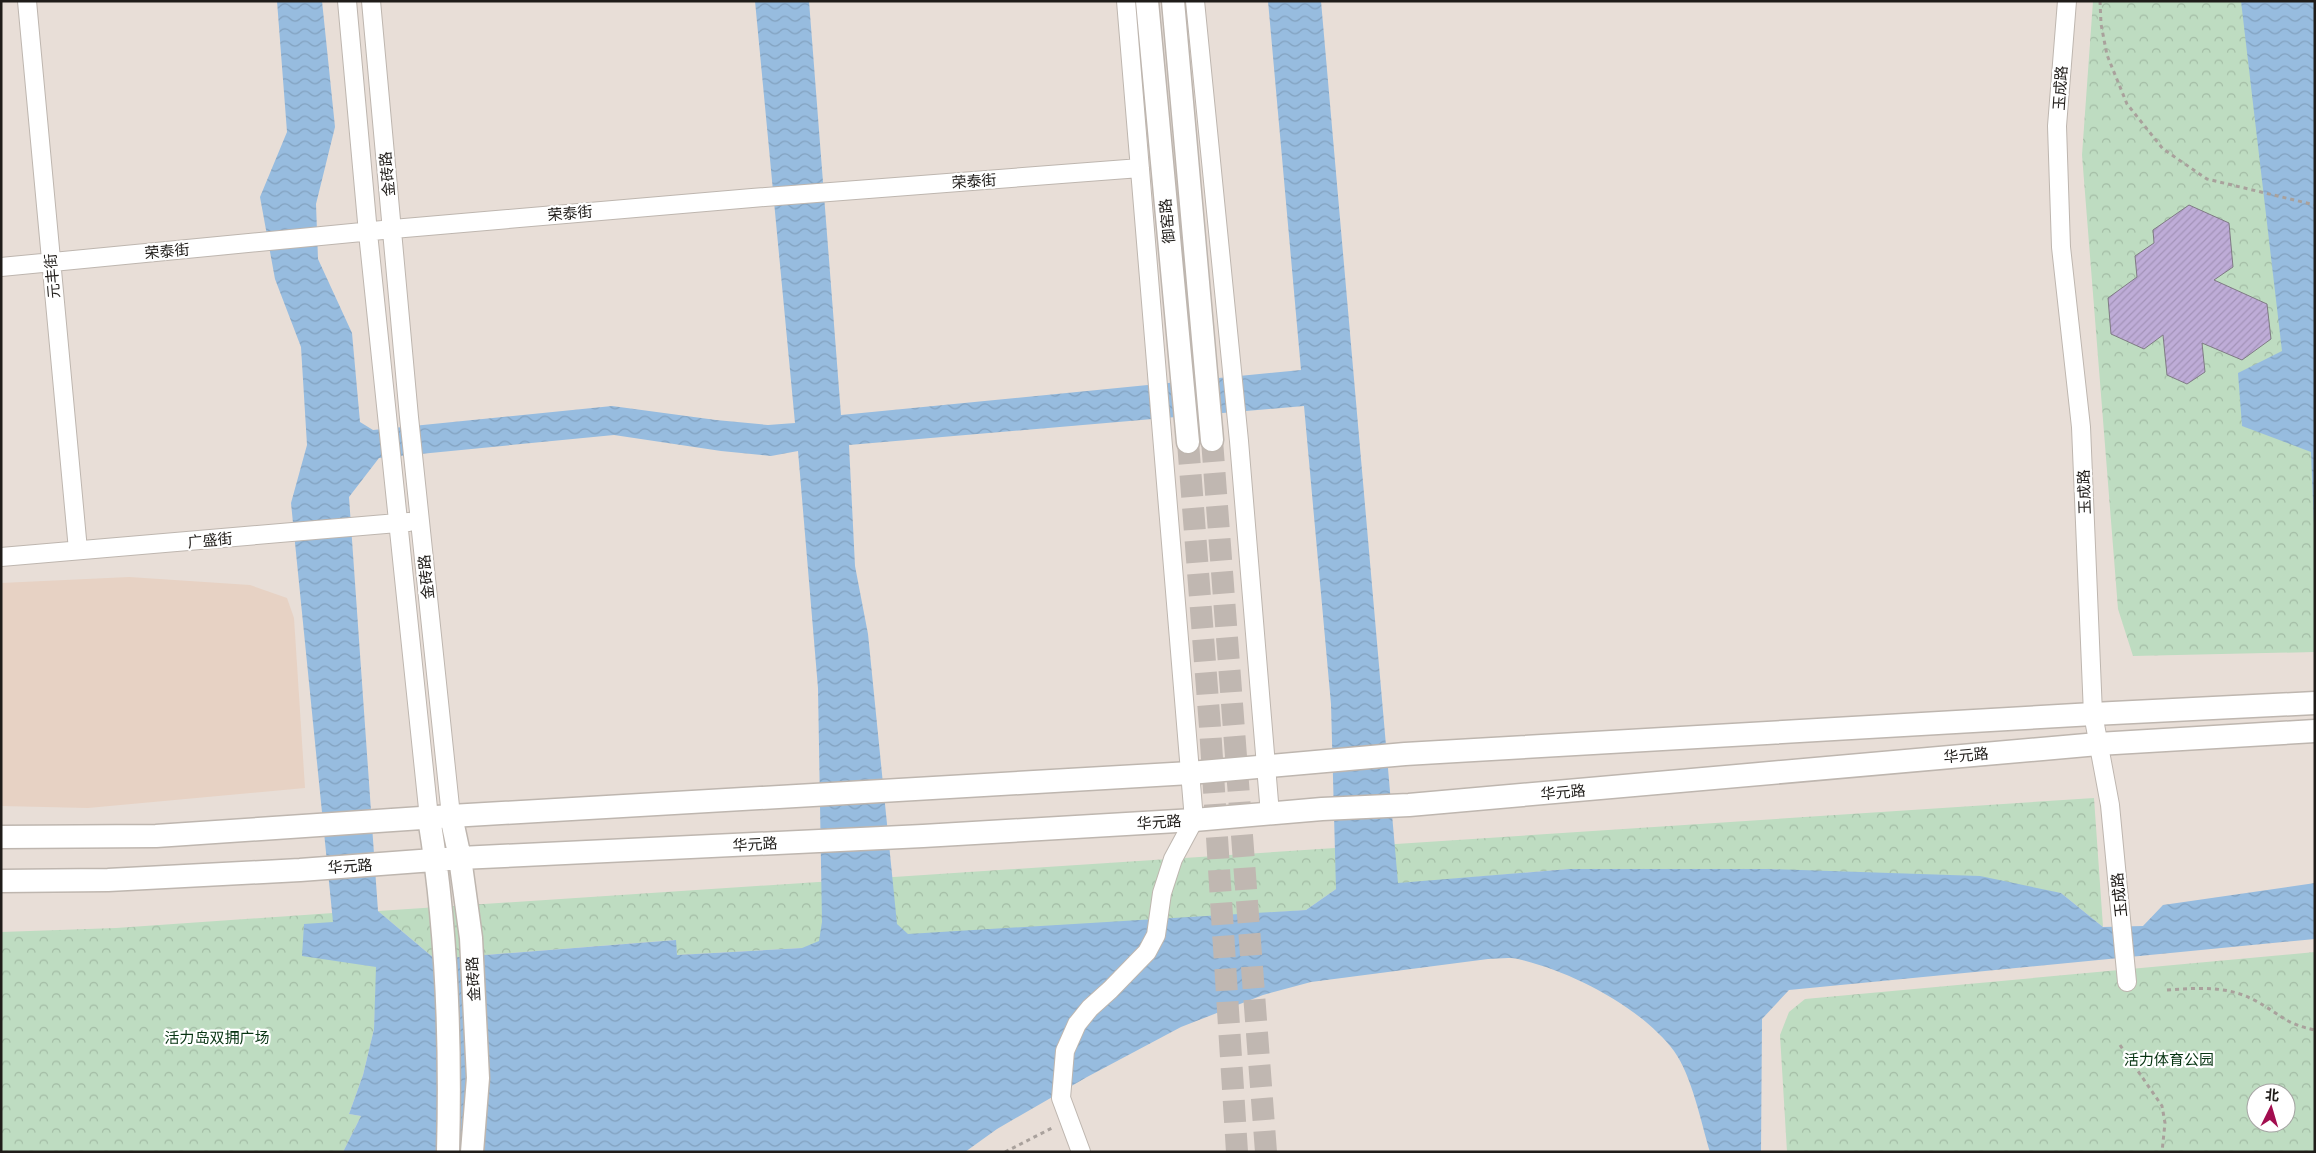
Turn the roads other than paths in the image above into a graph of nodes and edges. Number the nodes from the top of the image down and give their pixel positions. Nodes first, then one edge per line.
1 (27, 1) edge
2 (347, 1) edge
3 (371, 1) edge
4 (1126, 1) edge
5 (1147, 1) edge
6 (1173, 1) edge
7 (1195, 1) edge
8 (2067, 1) edge
9 (1140, 168) junction
10 (393, 229) junction
11 (368, 233) junction
12 (50, 262) junction
13 (1, 267) edge
14 (1212, 440) tunnel mouth
15 (1188, 442) tunnel mouth
16 (420, 522) junction
17 (398, 523) junction
18 (78, 550) junction
19 (1, 557) edge
20 (2315, 703) edge
21 (2093, 714) junction
22 (2315, 731) edge
23 (2098, 744) junction
24 (1267, 767) junction
25 (1190, 772) junction
26 (1270, 814) junction
27 (451, 816) junction
28 (429, 818) junction
29 (1194, 820) junction
30 (1, 837) edge
31 (460, 858) junction
32 (436, 860) junction
33 (1, 881) edge
34 (2127, 982) dead end
35 (448, 1152) edge
36 (472, 1152) edge
37 (1081, 1152) edge

1 - 12 street, 元丰街
2 - 11 street, 金砖路
3 - 10 street, 金砖路
4 - 9 street
5 - 15 main road, 御窑路
6 - 14 main road, 御窑路
7 - 24 street
8 - 21 street, 玉成路
9 - 10 street, 荣泰街
9 - 25 street
10 - 11 street, 荣泰街
10 - 16 street, 金砖路
11 - 12 street, 荣泰街
11 - 17 street, 金砖路
12 - 13 street, 荣泰街
12 - 18 street, 元丰街
16 - 17 street, 广盛街
16 - 27 street, 金砖路
17 - 18 street, 广盛街
17 - 28 street, 金砖路
18 - 19 street, 广盛街
20 - 21 main road
21 - 23 street, 玉成路
21 - 24 main road
22 - 23 main road, 华元路
23 - 26 main road, 华元路
23 - 34 street, 玉成路
24 - 25 main road
24 - 26 street
25 - 27 main road
25 - 29 street
26 - 29 main road, 华元路
27 - 28 main road
27 - 31 main road, 金砖路
28 - 30 main road
28 - 32 main road, 金砖路
29 - 31 main road, 华元路
29 - 37 street
31 - 32 main road, 华元路
31 - 36 main road, 金砖路
32 - 33 main road, 华元路
32 - 35 main road, 金砖路

